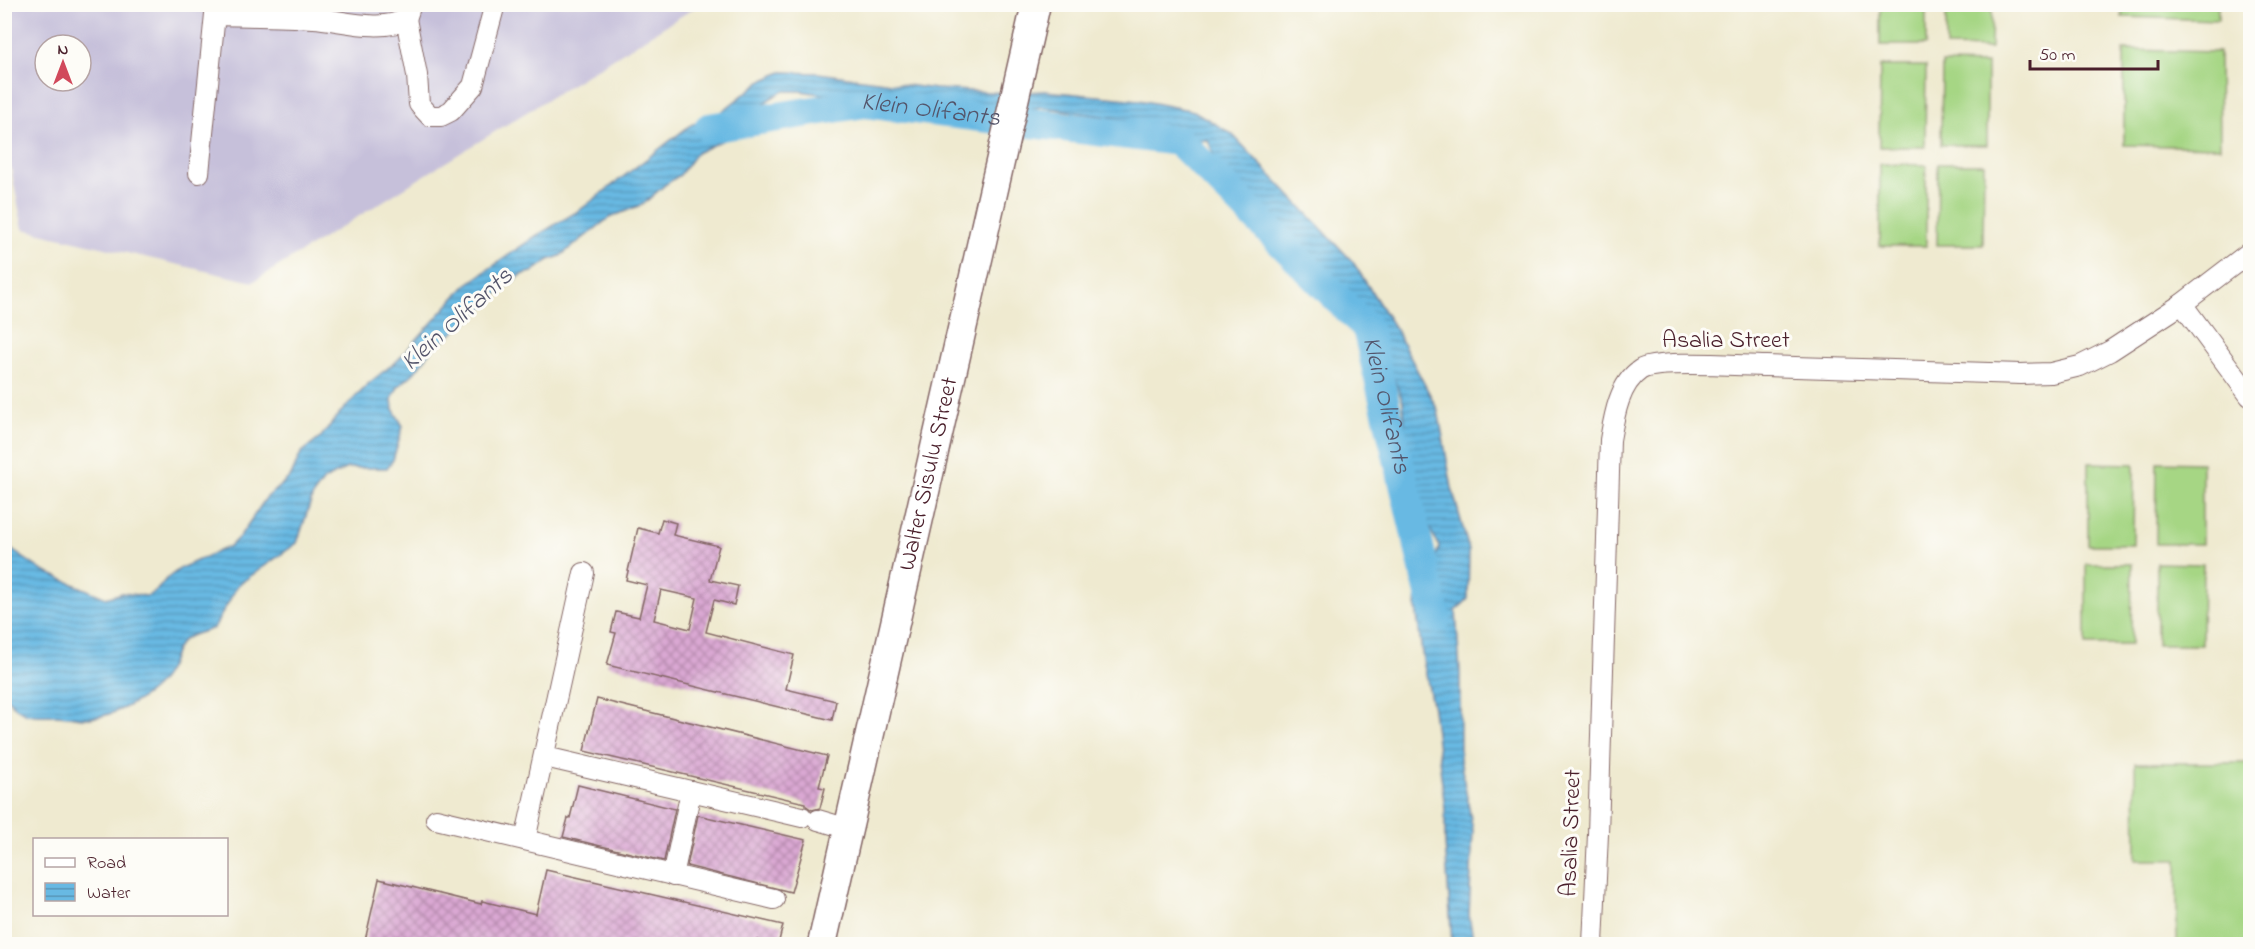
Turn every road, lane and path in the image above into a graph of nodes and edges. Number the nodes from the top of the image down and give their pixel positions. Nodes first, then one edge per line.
1 (495, 4) edge
2 (1036, 4) edge
3 (215, 10) edge
4 (314, 11) edge
5 (408, 12) edge
6 (199, 173) dead end
7 (2250, 252) edge
8 (2182, 304) junction
9 (2250, 396) edge
10 (584, 573) dead end
11 (545, 757) junction
12 (691, 791) junction
13 (436, 819) dead end
14 (849, 829) junction
15 (525, 840) junction
16 (673, 876) junction
17 (774, 899) dead end
18 (822, 945) edge
19 (1593, 945) edge

1 - 5 street
2 - 14 highway, Walter Sisulu Street
3 - 4 street
3 - 6 street
4 - 5 street
7 - 8 street, Asalia Street
8 - 9 street
8 - 19 street, Asalia Street
10 - 11 street
11 - 12 street
11 - 15 street
12 - 14 street
12 - 16 street
13 - 15 street
14 - 18 highway, Walter Sisulu Street
15 - 16 street
16 - 17 street

